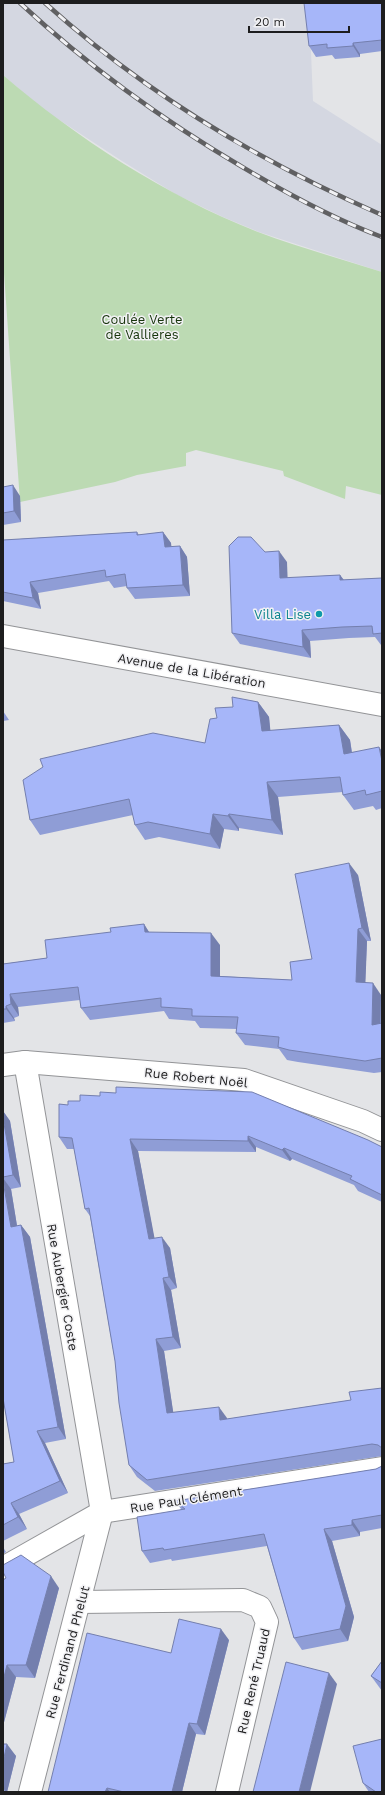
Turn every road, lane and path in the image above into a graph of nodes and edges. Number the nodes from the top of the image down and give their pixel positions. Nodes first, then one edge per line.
1 (3, 636) edge
2 (382, 705) edge
3 (25, 1062) junction
4 (3, 1065) edge
5 (382, 1130) edge
6 (382, 1468) edge
7 (102, 1512) junction
8 (3, 1568) edge
9 (80, 1602) junction
10 (30, 1792) edge
11 (227, 1792) edge

1 - 2 street, Avenue de la Libération
3 - 4 street, Rue Robert Noël
3 - 5 street, Rue Robert Noël
3 - 7 street, Rue Aubergier Coste
6 - 7 street, Rue Paul Clément
7 - 8 street, Rue Paul Clément
7 - 9 street, Rue Ferdinand Phelut
9 - 10 street, Rue Ferdinand Phelut
9 - 11 street, Rue René Truaud

